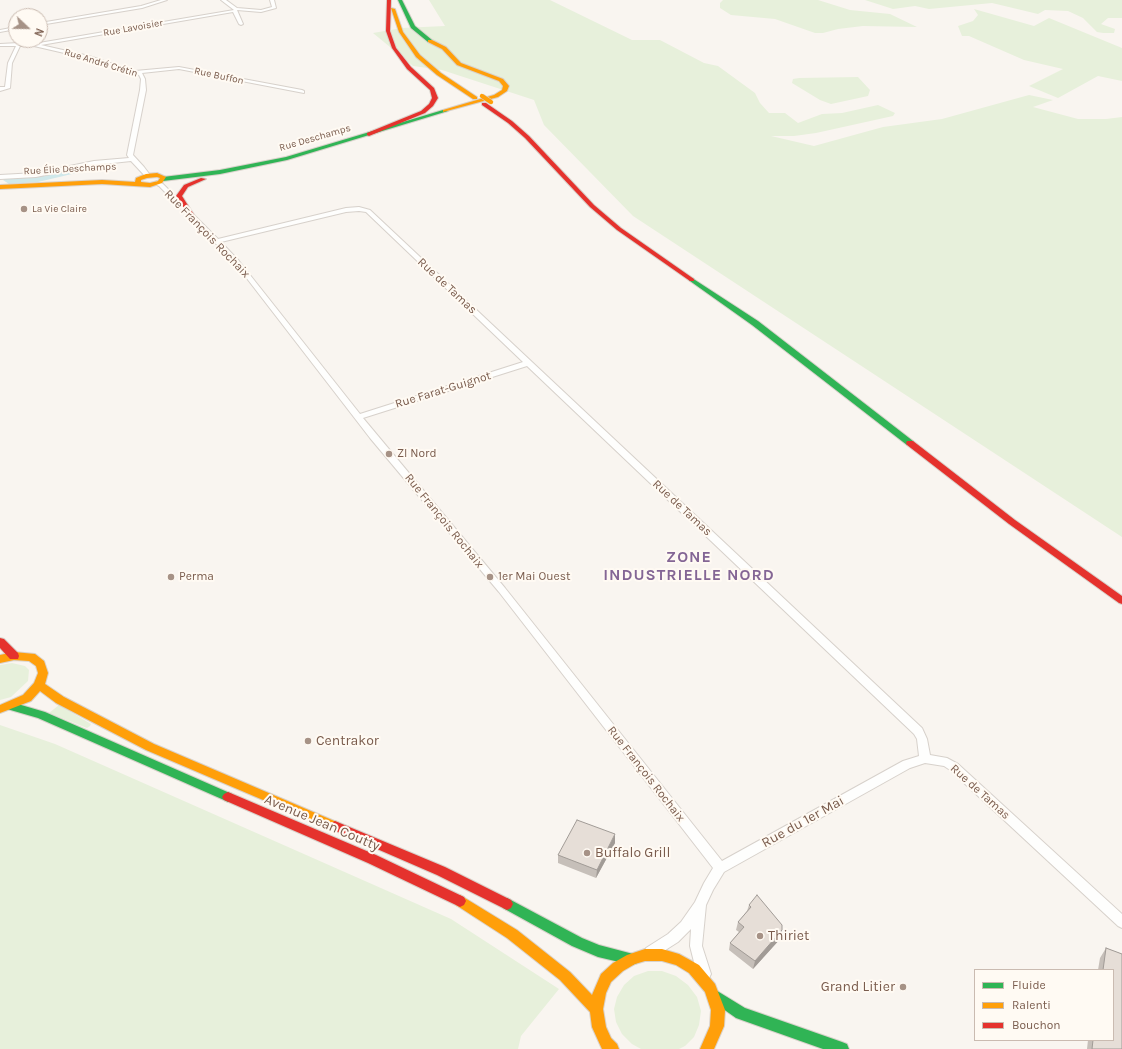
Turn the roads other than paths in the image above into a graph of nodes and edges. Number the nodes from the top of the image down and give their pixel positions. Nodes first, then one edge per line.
1 (165, 0) edge
2 (222, 0) edge
3 (272, 0) edge
4 (390, 0) edge
5 (399, 0) edge
6 (236, 10) junction
7 (48, 23) edge
8 (241, 24) dead end
9 (48, 43) edge
10 (17, 48) edge
11 (47, 48) edge
12 (136, 72) junction
13 (8, 81) junction
14 (0, 84) edge
15 (0, 89) edge
16 (302, 92) dead end
17 (483, 100) junction
18 (369, 134) junction
19 (313, 151) junction
20 (132, 159) junction
21 (0, 177) edge
22 (143, 179) junction
23 (160, 181) junction
24 (0, 185) edge
25 (193, 218) junction
26 (216, 241) junction
27 (529, 363) junction
28 (358, 417) junction
29 (989, 492) dead end
30 (1122, 601) edge
31 (0, 642) edge
32 (14, 656) junction
33 (0, 658) edge
34 (39, 685) junction
35 (12, 706) junction
36 (0, 709) edge
37 (925, 759) junction
38 (720, 868) junction
39 (700, 905) junction
40 (1122, 922) edge
41 (645, 955) junction
42 (632, 959) junction
43 (706, 981) junction
44 (714, 995) junction
45 (596, 1009) junction
46 (612, 1049) edge
47 (707, 1049) edge
48 (842, 1049) edge

1 - 7 street
2 - 6 street
3 - 6 street, Rue Lavoisier
4 - 17 main road
4 - 18 main road
5 - 17 main road
5 - 17 main road
6 - 8 street
6 - 9 street, Rue Lavoisier
10 - 13 street
11 - 12 street, Rue André Crétin
12 - 16 street, Rue Buffon
12 - 20 street, Rue André Crétin
13 - 14 street
13 - 15 street
17 - 18 main road, Rue Deschamps
17 - 29 main road
17 - 30 main road
18 - 19 main road, Rue Deschamps
19 - 23 main road, Rue Deschamps
19 - 25 main road
20 - 21 street
20 - 22 street
22 - 23 main road, Rue Deschamps
22 - 24 main road, Rue Élie Deschamps
23 - 25 street, Rue François Rochaix
25 - 26 street, Rue François Rochaix
26 - 27 street, Rue de Tamas
26 - 28 street, Rue François Rochaix
27 - 28 street, Rue Farat-Guignot
27 - 37 street, Rue de Tamas
28 - 38 street, Rue François Rochaix
31 - 32 main road
32 - 33 main road
32 - 34 main road
34 - 35 main road
34 - 42 main road, Avenue Jean Coutty
35 - 36 main road
35 - 45 main road, Avenue Jean Coutty
37 - 38 street, Rue du 1er Mai
37 - 40 street, Rue de Tamas
38 - 39 street, Rue du 1er Mai
39 - 41 street, Rue du 1er Mai
39 - 43 street, Rue du 1er Mai
41 - 42 main road
41 - 43 main road
42 - 45 main road
43 - 44 main road
44 - 47 main road
44 - 48 main road
45 - 46 main road

